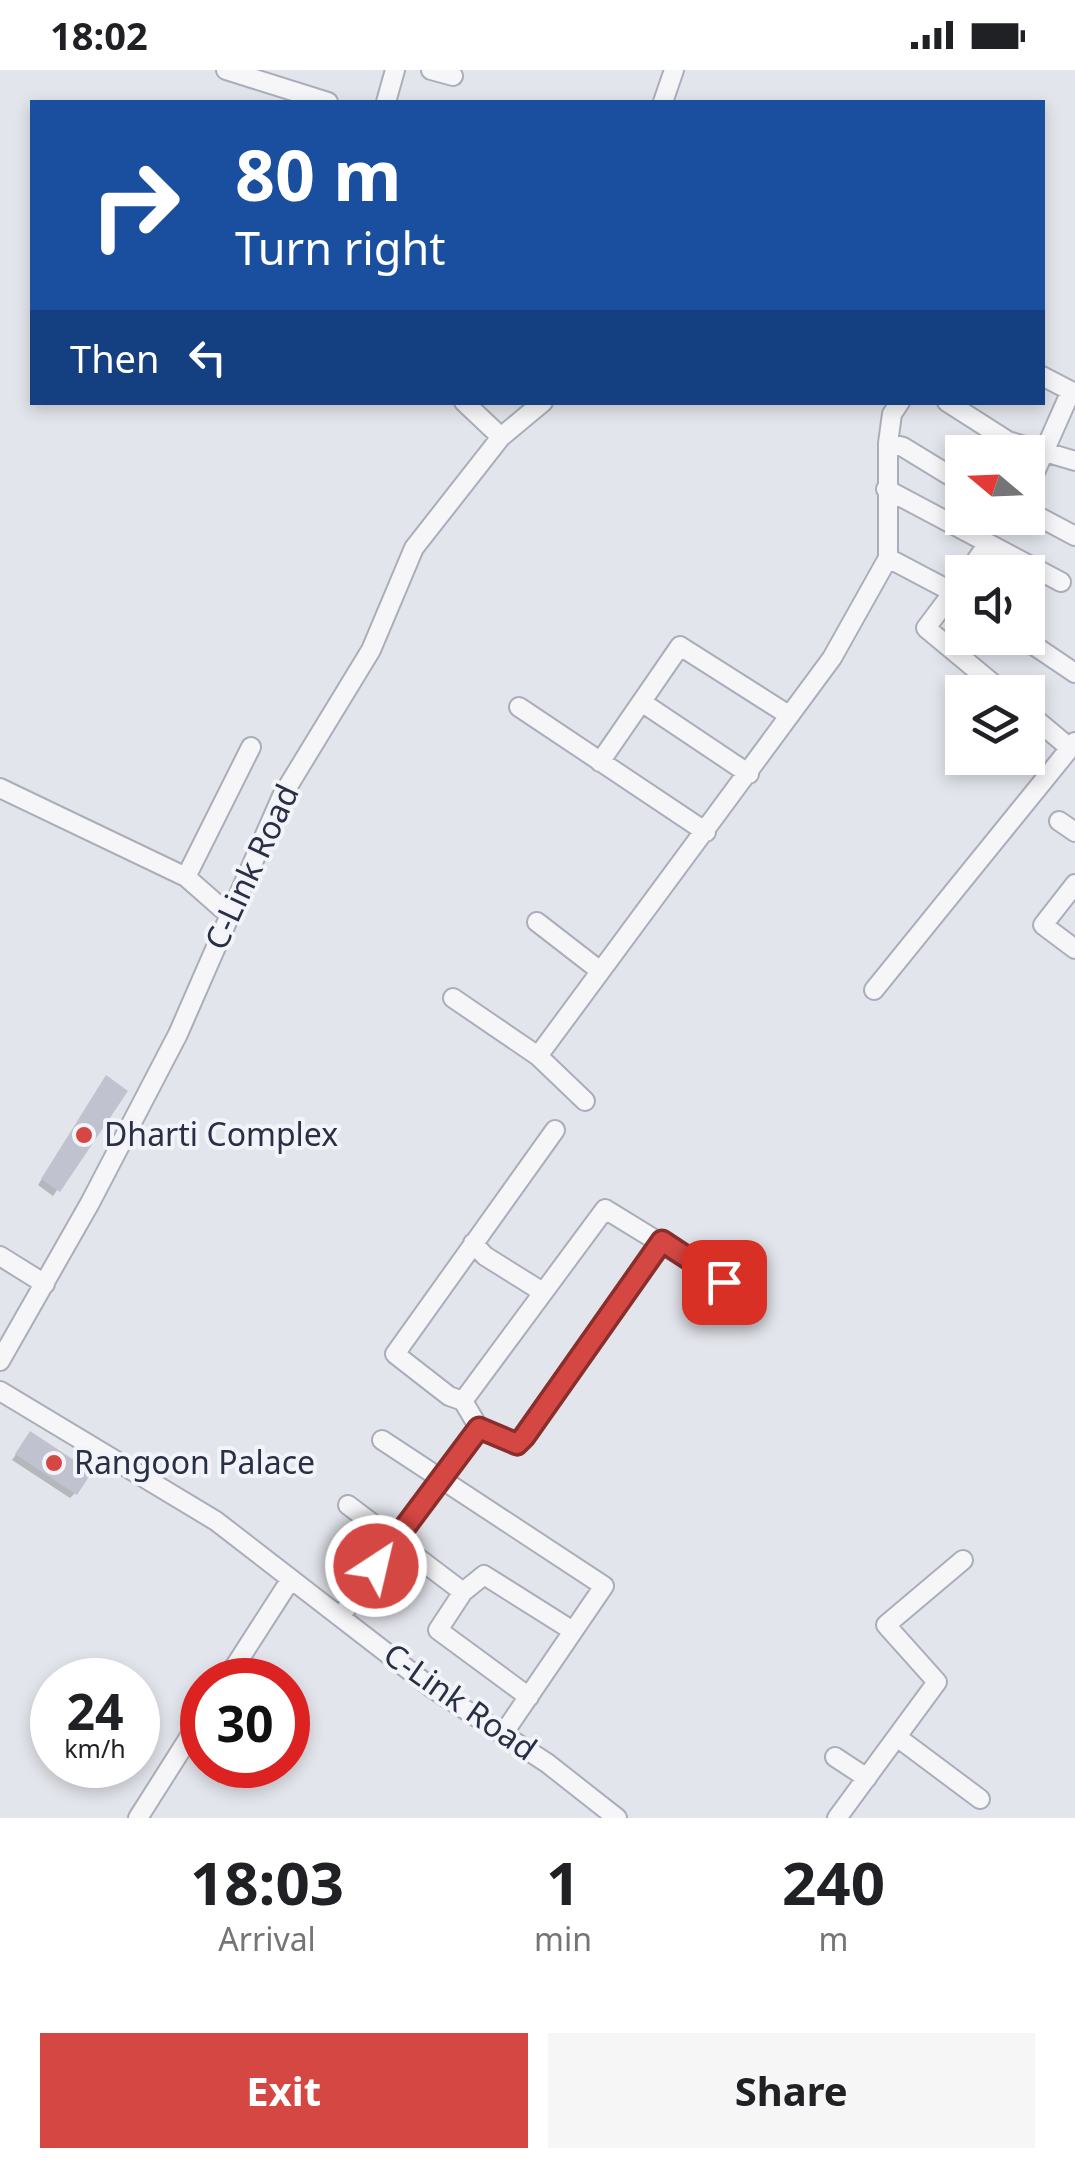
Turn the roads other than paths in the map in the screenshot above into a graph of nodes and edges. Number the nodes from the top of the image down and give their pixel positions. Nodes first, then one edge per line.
1 (226, 70) edge
2 (395, 70) edge
3 (431, 70) edge
4 (674, 70) edge
5 (453, 76) dead end
6 (322, 100) edge
7 (387, 100) edge
8 (664, 100) edge
9 (1045, 378) edge
10 (1073, 392) edge
11 (467, 405) edge
12 (539, 405) edge
13 (898, 405) edge
14 (952, 405) edge
15 (501, 437) junction
16 (888, 444) junction
17 (1048, 450) junction
18 (1045, 456) edge
19 (1075, 460) edge
20 (945, 474) edge
21 (886, 489) junction
22 (1045, 520) edge
23 (1075, 536) edge
24 (987, 545) junction
25 (980, 555) edge
26 (888, 558) junction
27 (1061, 582) dead end
28 (945, 583) edge
29 (945, 607) edge
30 (945, 644) edge
31 (1045, 653) edge
32 (958, 655) edge
33 (1075, 672) edge
34 (983, 675) edge
35 (643, 703) junction
36 (520, 707) dead end
37 (787, 714) junction
38 (1045, 725) edge
39 (1072, 745) edge
40 (252, 747) dead end
41 (600, 762) junction
42 (749, 774) junction
43 (0, 788) edge
44 (1059, 820) dead end
45 (706, 832) junction
46 (1075, 832) edge
47 (186, 878) junction
48 (1075, 884) edge
49 (227, 913) junction
50 (537, 922) dead end
51 (1075, 949) edge
52 (600, 970) junction
53 (874, 990) dead end
54 (453, 998) dead end
55 (538, 1056) junction
56 (585, 1102) dead end
57 (555, 1130) dead end
58 (662, 1241) junction
59 (472, 1243) junction
60 (0, 1256) edge
61 (724, 1282) dead end
62 (45, 1284) junction
63 (541, 1291) junction
64 (0, 1361) edge
65 (0, 1391) edge
66 (463, 1401) junction
67 (479, 1428) junction
68 (382, 1440) dead end
69 (437, 1480) junction
70 (348, 1505) dead end
71 (394, 1541) junction
72 (964, 1560) dead end
73 (291, 1579) junction
74 (463, 1592) junction
75 (340, 1616) junction
76 (573, 1631) junction
77 (240, 1658) edge
78 (529, 1696) junction
79 (504, 1734) junction
80 (897, 1737) junction
81 (180, 1752) edge
82 (835, 1757) dead end
83 (867, 1778) junction
84 (980, 1799) dead end
85 (842, 1816) edge
86 (138, 1818) edge
87 (617, 1818) edge

1 - 6 street
2 - 7 street
3 - 5 street
4 - 8 street
9 - 10 street
10 - 17 street
11 - 15 street
12 - 15 street, C-Link Road
13 - 16 street
14 - 17 street
15 - 49 street, C-Link Road
16 - 20 street
16 - 21 street
17 - 18 street
17 - 19 street
21 - 24 street
21 - 26 street
22 - 23 street
24 - 25 street
24 - 27 street
26 - 28 street
26 - 37 street
29 - 30 street
31 - 33 street
32 - 34 street
35 - 37 street
35 - 41 street
35 - 42 street
36 - 41 street
37 - 42 street
38 - 39 street
39 - 53 street
40 - 47 street
41 - 45 street
42 - 45 street
43 - 47 street
44 - 46 street
45 - 52 street
47 - 49 street
48 - 51 street
49 - 62 street, C-Link Road
50 - 52 street
52 - 55 street
54 - 55 street
55 - 56 street
57 - 59 street
58 - 61 street
58 - 63 street
58 - 67 street
59 - 63 street
59 - 66 street
60 - 62 street
62 - 64 street, C-Link Road
63 - 66 street
65 - 73 street, C-Link Road
66 - 67 street
67 - 69 street
68 - 69 street
69 - 71 street
69 - 76 street
70 - 71 street
71 - 74 street
71 - 75 street
72 - 80 street
73 - 75 street, C-Link Road
73 - 77 street
74 - 76 street
74 - 78 street
75 - 79 street, C-Link Road
76 - 78 street
78 - 79 street
79 - 87 street, C-Link Road
80 - 83 street
80 - 84 street
81 - 86 street
82 - 83 street
83 - 85 street

